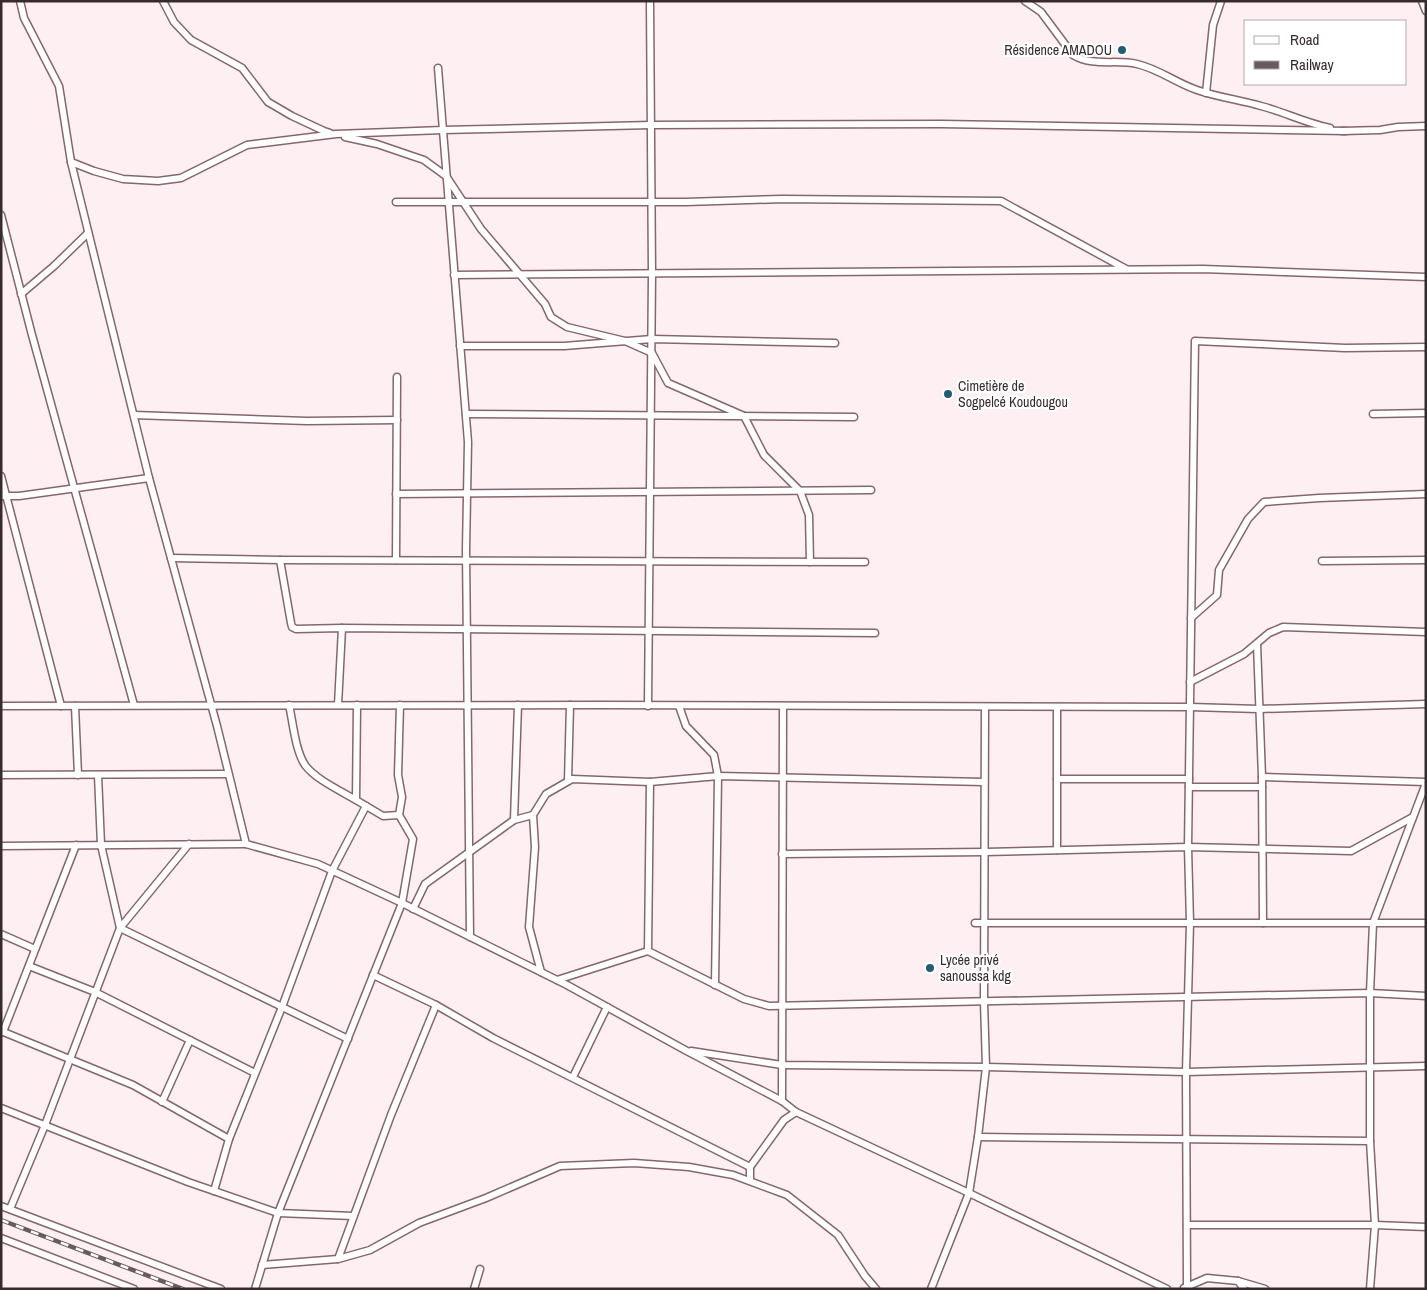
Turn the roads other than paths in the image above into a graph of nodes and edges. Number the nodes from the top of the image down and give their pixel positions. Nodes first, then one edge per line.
1 (20, 1) edge
2 (164, 1) edge
3 (1025, 1) edge
4 (1221, 1) edge
5 (1422, 1) edge
6 (650, 2) edge
7 (1426, 12) edge
8 (438, 68) dead end
9 (1206, 92) junction
10 (652, 125) junction
11 (1426, 126) edge
12 (443, 130) junction
13 (1346, 131) junction
14 (336, 134) junction
15 (71, 162) junction
16 (446, 176) junction
17 (396, 202) dead end
18 (448, 202) junction
19 (462, 202) junction
20 (652, 202) junction
21 (1, 216) edge
22 (88, 233) junction
23 (1127, 270) junction
24 (520, 274) junction
25 (652, 274) junction
26 (454, 275) junction
27 (1426, 277) edge
28 (21, 294) junction
29 (652, 339) junction
30 (625, 341) junction
31 (835, 342) dead end
32 (460, 346) junction
33 (1426, 347) edge
34 (652, 353) junction
35 (397, 378) dead end
36 (1426, 413) edge
37 (466, 414) junction
38 (651, 414) junction
39 (1373, 414) dead end
40 (134, 415) junction
41 (744, 416) junction
42 (854, 417) dead end
43 (397, 420) junction
44 (1, 476) edge
45 (149, 478) junction
46 (74, 488) junction
47 (871, 490) dead end
48 (800, 491) junction
49 (651, 492) junction
50 (468, 493) junction
51 (396, 494) junction
52 (1426, 494) edge
53 (4, 496) edge
54 (171, 558) junction
55 (280, 560) junction
56 (396, 560) junction
57 (1426, 560) edge
58 (466, 561) junction
59 (650, 561) junction
60 (1322, 561) dead end
61 (810, 562) junction
62 (864, 562) dead end
63 (1191, 618) junction
64 (342, 628) junction
65 (467, 630) junction
66 (649, 631) junction
67 (1426, 632) edge
68 (875, 633) dead end
69 (1256, 644) junction
70 (1190, 682) junction
71 (1426, 704) edge
72 (134, 705) junction
73 (211, 705) junction
74 (289, 705) junction
75 (338, 705) junction
76 (357, 705) junction
77 (400, 705) junction
78 (468, 705) junction
79 (518, 705) junction
80 (1, 706) edge
81 (61, 706) junction
82 (75, 706) junction
83 (570, 706) junction
84 (648, 706) junction
85 (679, 706) junction
86 (783, 706) junction
87 (984, 707) junction
88 (1057, 707) junction
89 (1190, 708) junction
90 (1259, 709) junction
91 (228, 774) junction
92 (1, 775) edge
93 (78, 775) junction
94 (98, 775) junction
95 (718, 776) junction
96 (1262, 777) junction
97 (783, 778) junction
98 (1057, 779) junction
99 (1189, 779) junction
100 (568, 781) junction
101 (650, 782) junction
102 (984, 782) junction
103 (1426, 782) edge
104 (1189, 787) junction
105 (1262, 787) junction
106 (356, 800) junction
107 (366, 806) junction
108 (399, 815) junction
109 (533, 816) junction
110 (1413, 817) junction
111 (514, 820) junction
112 (189, 844) junction
113 (246, 844) junction
114 (76, 845) junction
115 (101, 845) junction
116 (1, 846) edge
117 (1188, 847) junction
118 (1262, 849) junction
119 (1057, 850) junction
120 (469, 852) junction
121 (985, 852) junction
122 (782, 854) junction
123 (332, 871) junction
124 (402, 903) junction
125 (413, 908) junction
126 (975, 923) dead end
127 (985, 923) junction
128 (1190, 923) junction
129 (1263, 923) junction
130 (1373, 923) junction
131 (1426, 923) edge
132 (120, 928) junction
133 (1, 934) edge
134 (470, 937) junction
135 (35, 949) junction
136 (648, 951) junction
137 (29, 966) junction
138 (541, 972) junction
139 (373, 976) junction
140 (557, 980) junction
141 (715, 985) junction
142 (95, 992) junction
143 (1370, 993) junction
144 (1426, 996) edge
145 (1187, 997) junction
146 (984, 1002) junction
147 (436, 1005) junction
148 (782, 1006) junction
149 (282, 1007) junction
150 (607, 1007) junction
151 (2, 1032) edge
152 (348, 1039) junction
153 (190, 1040) junction
154 (685, 1050) junction
155 (69, 1059) junction
156 (782, 1065) junction
157 (1426, 1066) edge
158 (986, 1067) junction
159 (1371, 1067) junction
160 (1186, 1072) junction
161 (255, 1073) junction
162 (573, 1077) junction
163 (782, 1101) junction
164 (162, 1102) junction
165 (1, 1108) edge
166 (796, 1112) junction
167 (45, 1125) junction
168 (978, 1136) junction
169 (1187, 1138) junction
170 (229, 1139) junction
171 (1370, 1140) junction
172 (750, 1167) junction
173 (750, 1180) junction
174 (214, 1191) junction
175 (969, 1193) junction
176 (1, 1206) edge
177 (10, 1209) junction
178 (278, 1213) junction
179 (353, 1216) junction
180 (1187, 1224) junction
181 (1375, 1225) junction
182 (1426, 1226) edge
183 (1, 1238) edge
184 (338, 1259) junction
185 (262, 1265) junction
186 (480, 1269) dead end
187 (1238, 1281) junction
188 (1185, 1288) edge
189 (134, 1289) edge
190 (221, 1289) edge
191 (254, 1289) edge
192 (474, 1289) edge
193 (876, 1289) edge
194 (931, 1289) edge
195 (1167, 1289) edge
196 (1244, 1289) edge
197 (1265, 1289) edge
198 (1370, 1289) edge

1 - 15 street
2 - 14 street
3 - 9 street
4 - 9 street
5 - 7 street
6 - 10 street
8 - 12 street
9 - 13 street
10 - 12 street
10 - 13 street
10 - 20 street
11 - 13 street
12 - 14 street
12 - 16 street
14 - 15 street
14 - 16 street
15 - 22 street
16 - 18 street
16 - 19 street
17 - 18 street
18 - 19 street
18 - 26 street
19 - 20 street
19 - 24 street
20 - 23 street
20 - 25 street
21 - 28 street
22 - 28 street
22 - 40 street
23 - 25 street
23 - 27 street
24 - 25 street
24 - 26 street
24 - 30 street
25 - 29 street
26 - 32 street
28 - 46 street
29 - 30 street
29 - 31 street
29 - 34 street
30 - 32 street
30 - 34 street
32 - 37 street
33 - 63 street
34 - 38 street
34 - 41 street
35 - 43 street
36 - 39 street
37 - 38 street
37 - 50 street
38 - 41 street
38 - 49 street
40 - 43 street
40 - 45 street
41 - 42 street
41 - 48 street
43 - 51 street
44 - 53 street
45 - 46 street
45 - 54 street
46 - 53 street
46 - 72 street
47 - 48 street
48 - 49 street
48 - 61 street
49 - 50 street
49 - 59 street
50 - 51 street
50 - 58 street
51 - 56 street
52 - 63 street
53 - 81 street
54 - 55 street
54 - 73 street
55 - 56 street
55 - 64 street
56 - 58 street
57 - 60 street
58 - 59 street
58 - 65 street
59 - 61 street
59 - 66 street
61 - 62 street
63 - 70 street
64 - 65 street
64 - 75 street
65 - 66 street
65 - 78 street
66 - 68 street
66 - 84 street
67 - 69 street
69 - 70 street
69 - 90 street
70 - 89 street
71 - 90 street
72 - 73 street
72 - 82 street
73 - 74 street
73 - 91 street
74 - 75 street
74 - 106 street
75 - 76 street
76 - 77 street
76 - 106 street
77 - 78 street
77 - 108 street
78 - 79 street
78 - 120 street
79 - 83 street
79 - 111 street
80 - 81 street
81 - 82 street
82 - 93 street
83 - 84 street
83 - 100 street
84 - 85 street
85 - 86 street
85 - 95 street
86 - 87 street
86 - 97 street
87 - 88 street
87 - 102 street
88 - 89 street
88 - 98 street
89 - 90 street
89 - 99 street
90 - 96 street
91 - 94 street
91 - 113 street
92 - 93 street
93 - 94 street
94 - 115 street
95 - 97 street
95 - 101 street
95 - 141 street
96 - 103 street
96 - 105 street
97 - 102 street
97 - 122 street
98 - 99 street
98 - 119 street
99 - 104 street
100 - 101 street
100 - 109 street
101 - 136 street
102 - 121 street
103 - 110 street
104 - 105 street
104 - 117 street
105 - 118 street
106 - 107 street
107 - 108 street
107 - 123 street
108 - 124 street
109 - 111 street
109 - 138 street
110 - 118 street
110 - 130 street
111 - 120 street
112 - 113 street
112 - 115 street
112 - 132 street
113 - 123 street
114 - 115 street
114 - 116 street
114 - 135 street
115 - 132 street
117 - 118 street
117 - 119 street
117 - 128 street
118 - 129 street
119 - 121 street
120 - 125 street
120 - 134 street
121 - 122 street
121 - 127 street
122 - 148 street
123 - 124 street
123 - 149 street
124 - 125 street
124 - 139 street
125 - 134 street
126 - 127 street
127 - 128 street
127 - 146 street
128 - 129 street
128 - 145 street
129 - 130 street
130 - 131 street
130 - 143 street
132 - 142 street
132 - 149 street
133 - 135 street
134 - 138 street
135 - 137 street
136 - 140 street
136 - 141 street
137 - 142 street
137 - 151 street
138 - 140 street
139 - 147 street
139 - 152 street
140 - 150 street
141 - 148 street
142 - 153 street
142 - 155 street
143 - 144 street
143 - 145 street
143 - 159 street
145 - 146 street
145 - 160 street
146 - 148 street
146 - 158 street
147 - 162 street
147 - 179 street
148 - 156 street
149 - 152 street
149 - 161 street
150 - 154 street
150 - 162 street
151 - 155 street
152 - 178 street
153 - 161 street
153 - 164 street
154 - 156 street
154 - 163 street
155 - 164 street
155 - 167 street
156 - 158 street
156 - 163 street
157 - 159 street
158 - 160 street
158 - 168 street
159 - 160 street
159 - 171 street
160 - 169 street
161 - 170 street
162 - 172 street
163 - 166 street
164 - 170 street
165 - 167 street
166 - 172 street
166 - 175 street
167 - 174 street
167 - 177 street
168 - 169 street
168 - 175 street
169 - 171 street
169 - 180 street
170 - 174 street
171 - 181 street
172 - 173 street
173 - 184 street
173 - 193 street
174 - 178 street
175 - 194 street
175 - 195 street
176 - 177 street
177 - 190 street
178 - 179 street
178 - 185 street
179 - 184 street
180 - 181 street
180 - 188 street
181 - 182 street
181 - 198 street
183 - 189 street
184 - 185 street
185 - 191 street
186 - 192 street
187 - 188 street
187 - 196 street
187 - 197 street

